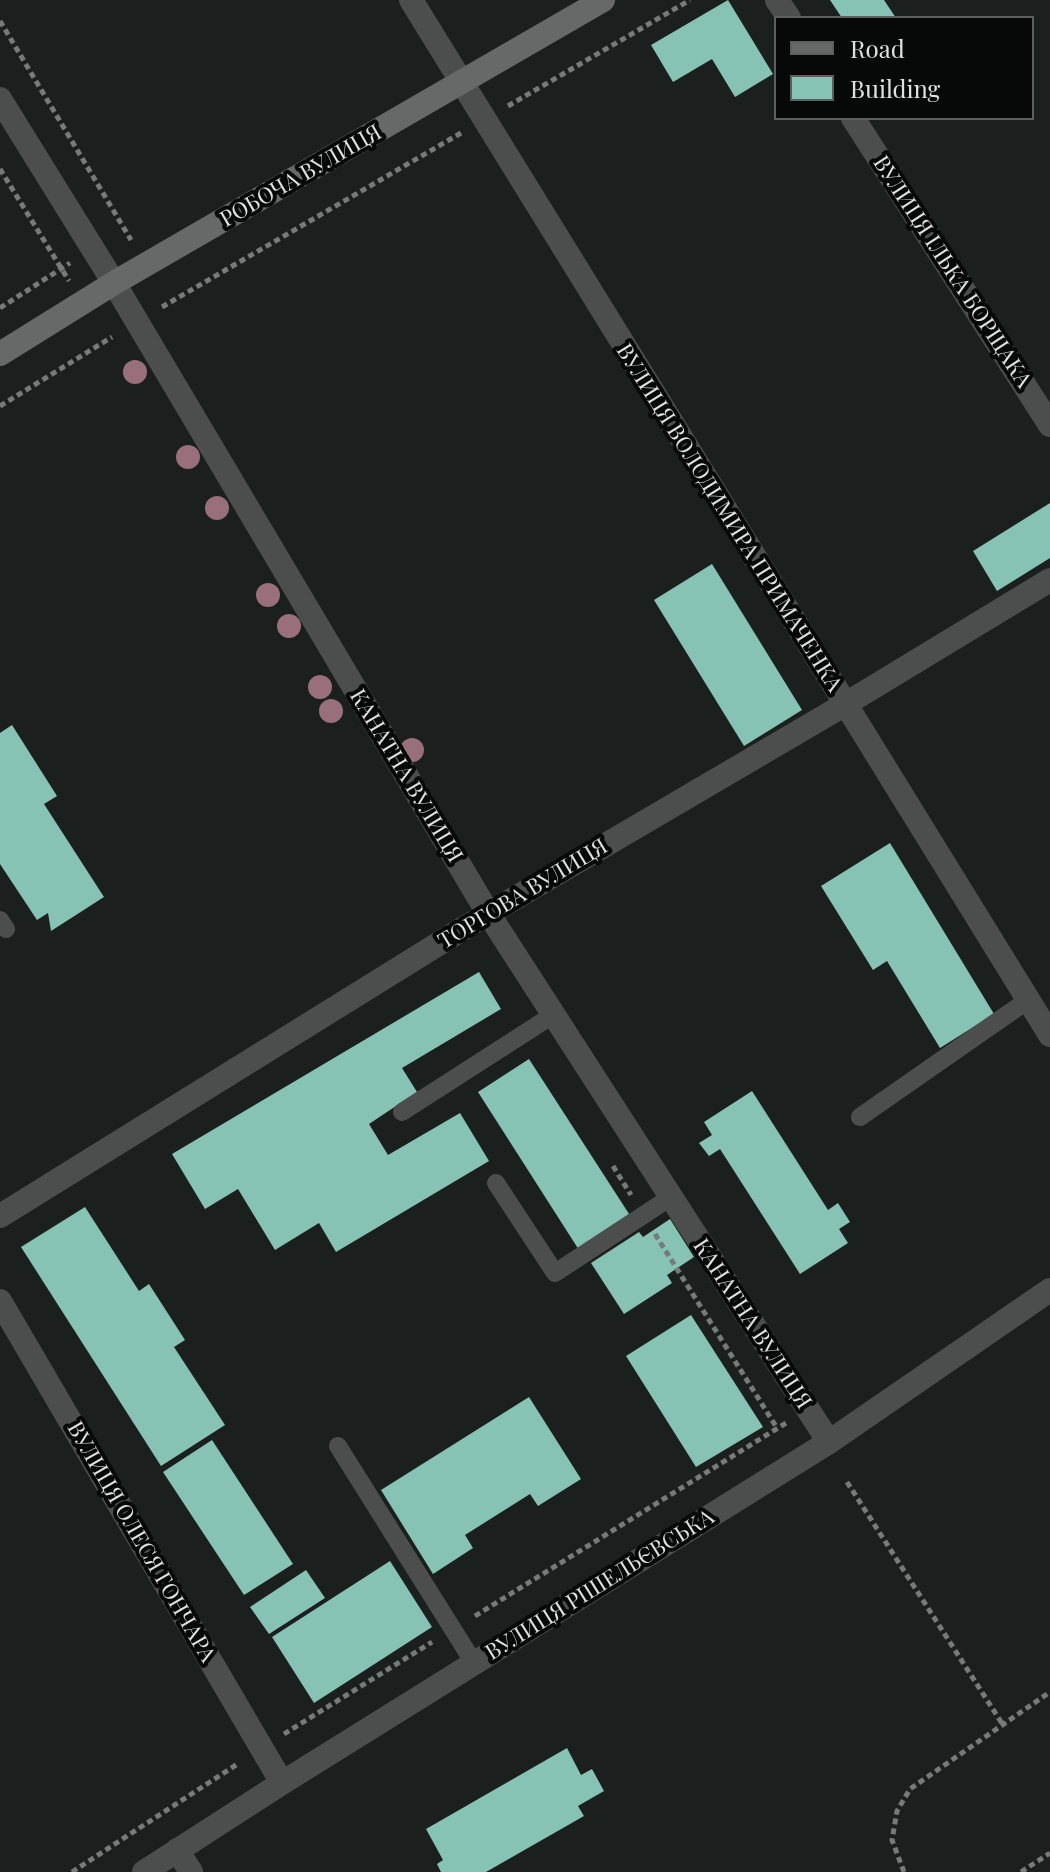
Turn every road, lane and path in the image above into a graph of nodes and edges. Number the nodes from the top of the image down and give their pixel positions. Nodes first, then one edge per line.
1 (411, 0) edge
2 (603, 0) edge
3 (690, 0) edge
4 (0, 21) edge
5 (461, 84) junction
6 (0, 99) edge
7 (483, 120) junction
8 (854, 120) edge
9 (0, 169) edge
10 (133, 244) dead end
11 (92, 249) junction
12 (61, 269) junction
13 (114, 283) junction
14 (82, 303) junction
15 (0, 308) edge
16 (137, 322) junction
17 (0, 354) edge
18 (0, 406) edge
19 (1050, 425) edge
20 (1050, 580) edge
21 (844, 705) junction
22 (488, 913) junction
23 (1028, 1000) junction
24 (553, 1015) junction
25 (1050, 1035) edge
26 (402, 1112) dead end
27 (860, 1117) dead end
28 (611, 1162) dead end
29 (496, 1183) dead end
30 (671, 1197) junction
31 (644, 1215) junction
32 (0, 1216) edge
33 (1050, 1290) edge
34 (0, 1301) edge
35 (807, 1410) junction
36 (777, 1428) junction
37 (829, 1442) junction
38 (338, 1446) dead end
39 (847, 1482) dead end
40 (453, 1630) junction
41 (474, 1663) junction
42 (1050, 1692) edge
43 (1003, 1725) junction
44 (262, 1748) junction
45 (282, 1783) junction
46 (177, 1850) junction
47 (1050, 1853) edge
48 (72, 1872) edge
49 (144, 1872) edge
50 (191, 1872) edge
51 (904, 1872) edge
52 (1021, 1872) edge

1 - 5 street, ВУЛИЦЯ ВОЛОДИМИРА ПРИМАЧЕНКА
2 - 5 street, РОБОЧА ВУЛИЦЯ
3 - 7 path
4 - 10 path
5 - 7 street, ВУЛИЦЯ ВОЛОДИМИРА ПРИМАЧЕНКА
5 - 13 street, РОБОЧА ВУЛИЦЯ
6 - 11 street, КАНАТНА ВУЛИЦЯ
7 - 16 path
7 - 21 street, ВУЛИЦЯ ВОЛОДИМИРА ПРИМАЧЕНКА
8 - 19 street, ВУЛИЦЯ ІЛЬКА БОРЩАКА
9 - 12 path
11 - 12 path
11 - 13 street, КАНАТНА ВУЛИЦЯ
12 - 14 path
12 - 15 path
13 - 14 street, РОБОЧА ВУЛИЦЯ
13 - 16 street, КАНАТНА ВУЛИЦЯ
14 - 17 street, РОБОЧА ВУЛИЦЯ
16 - 18 path
16 - 22 street, КАНАТНА ВУЛИЦЯ
20 - 21 street, ТОРГОВА ВУЛИЦЯ
21 - 22 street, ТОРГОВА ВУЛИЦЯ
21 - 23 street, ВУЛИЦЯ ВОЛОДИМИРА ПРИМАЧЕНКА
22 - 24 street, КАНАТНА ВУЛИЦЯ
22 - 32 street, ТОРГОВА ВУЛИЦЯ
23 - 25 street, ВУЛИЦЯ ВОЛОДИМИРА ПРИМАЧЕНКА
23 - 27 lane
24 - 26 lane
24 - 30 street, КАНАТНА ВУЛИЦЯ
28 - 31 path
29 - 31 lane
30 - 31 lane
30 - 35 street, КАНАТНА ВУЛИЦЯ
31 - 36 path
33 - 37 street, ВУЛИЦЯ РІШЕЛЬЄВСЬКА
34 - 44 street, ВУЛИЦЯ ОЛЕСЯ ГОНЧАРА
35 - 36 path
35 - 37 street, КАНАТНА ВУЛИЦЯ
36 - 40 path
37 - 41 street, ВУЛИЦЯ РІШЕЛЬЄВСЬКА
38 - 40 lane
39 - 43 path
40 - 41 lane
40 - 44 path
41 - 45 street, ВУЛИЦЯ РІШЕЛЬЄВСЬКА
42 - 43 path
43 - 51 path
44 - 45 street, ВУЛИЦЯ ОЛЕСЯ ГОНЧАРА
44 - 48 path
45 - 46 street, ВУЛИЦЯ РІШЕЛЬЄВСЬКА
46 - 49 street, ВУЛИЦЯ РІШЕЛЬЄВСЬКА
46 - 50 street
47 - 52 path

